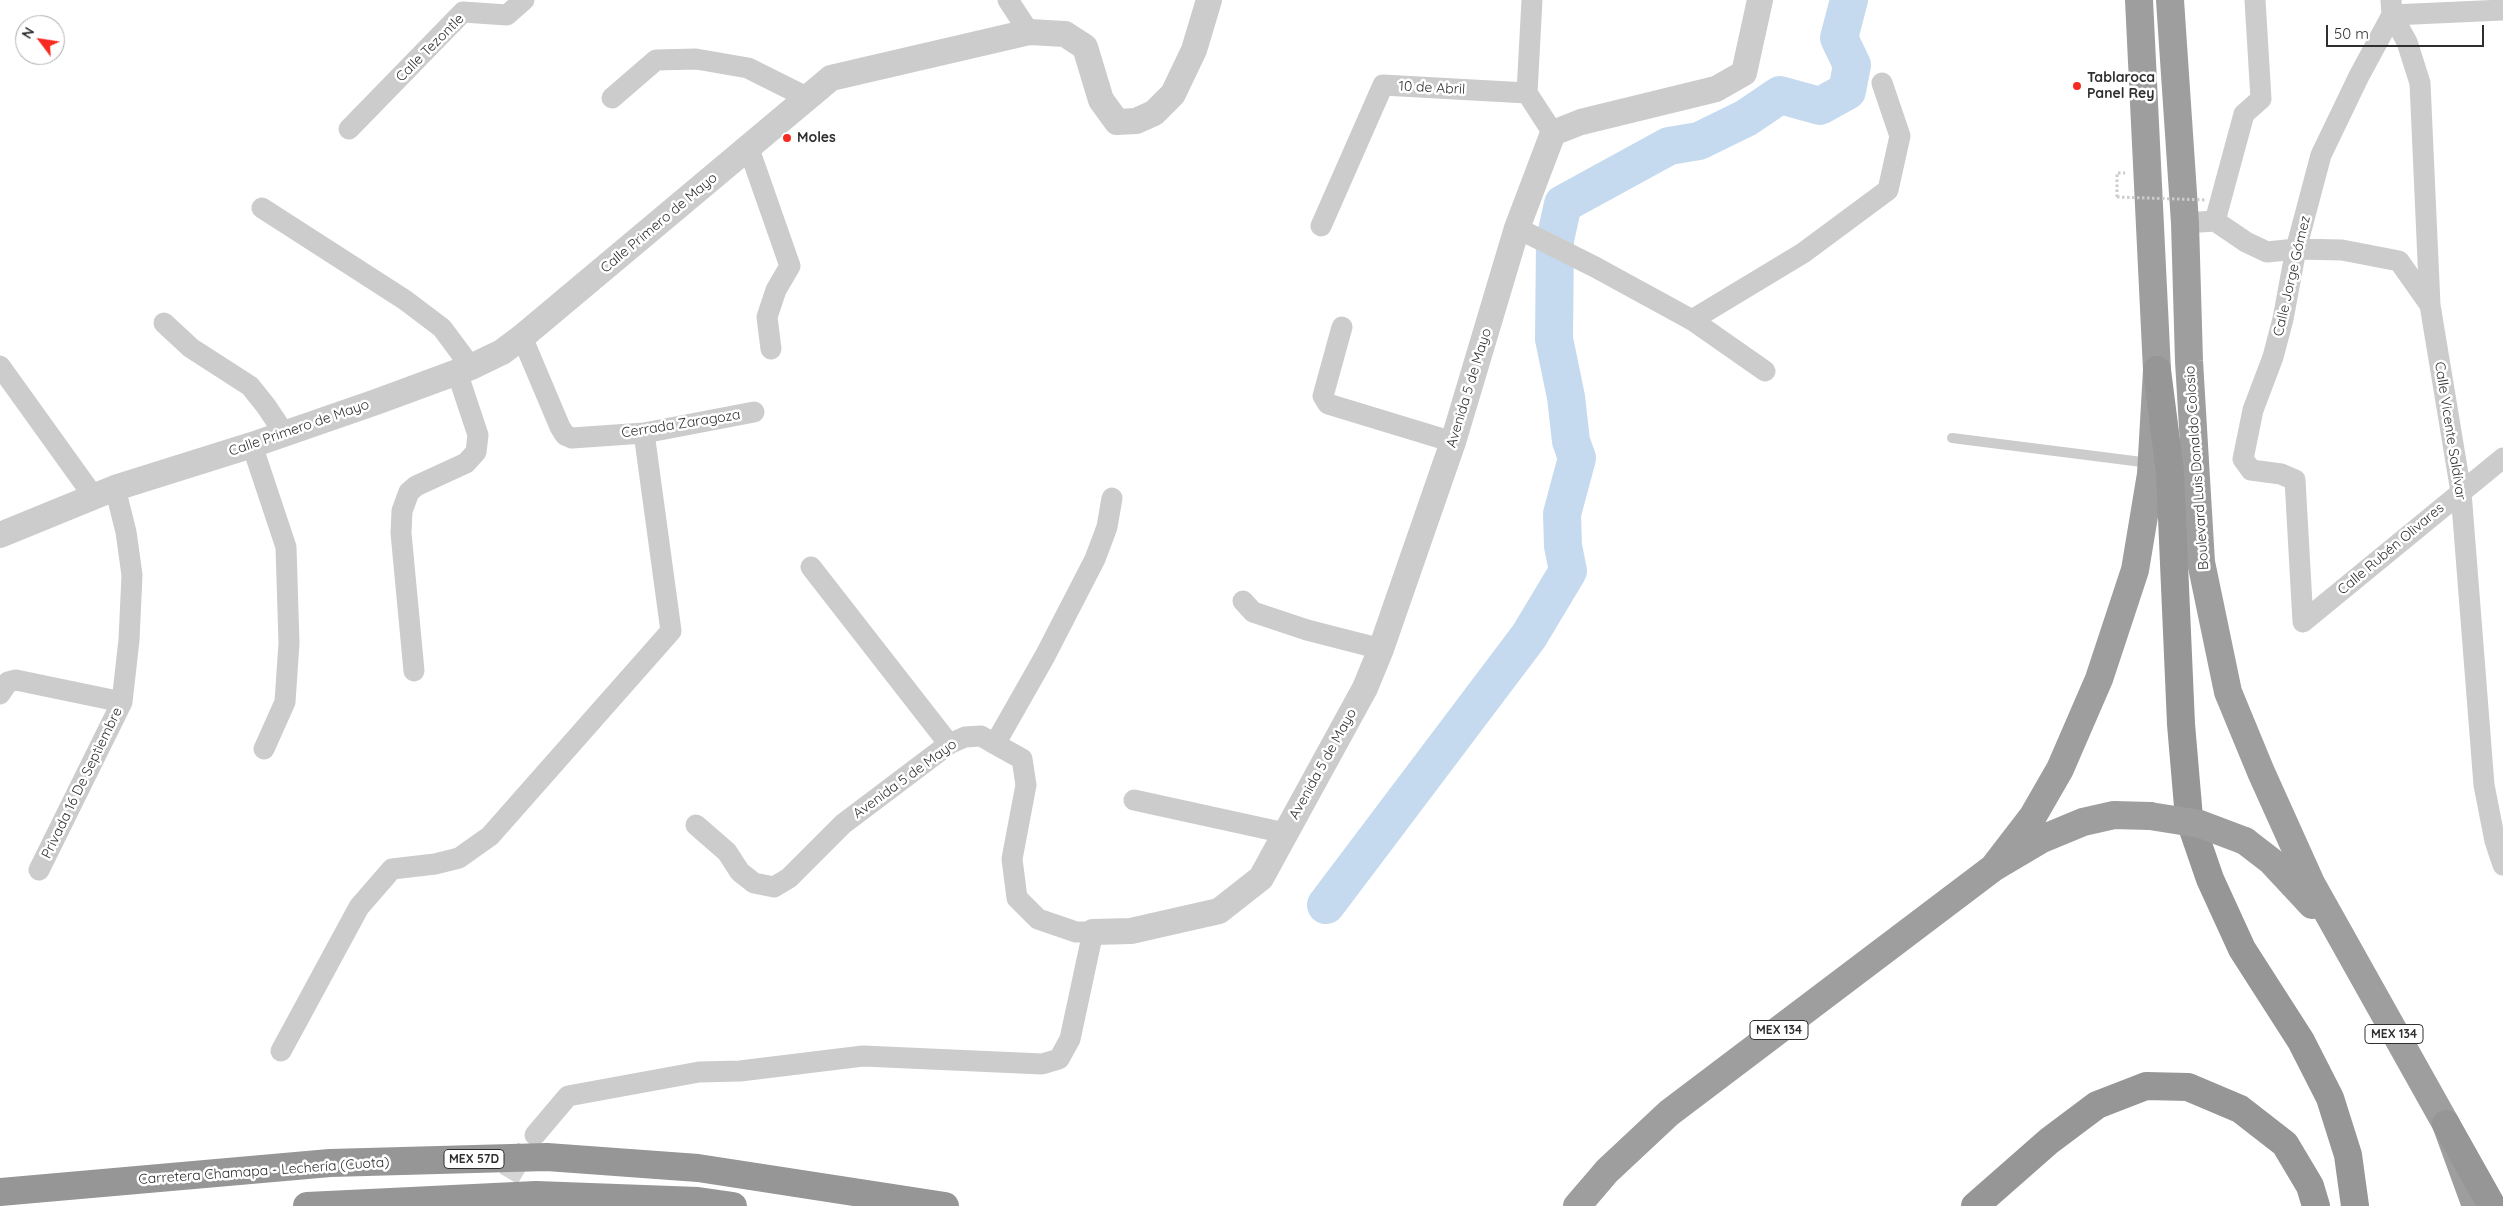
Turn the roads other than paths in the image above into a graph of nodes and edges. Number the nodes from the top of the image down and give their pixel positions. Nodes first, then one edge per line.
1 (524, 0) edge
2 (1008, 0) edge
3 (1210, 0) edge
4 (1532, 0) edge
5 (1760, 0) edge
6 (2140, 0) edge
7 (2255, 0) edge
8 (2171, 2) edge
9 (2391, 8) edge
10 (2503, 10) edge
11 (1029, 32) junction
12 (1882, 83) dead end
13 (1527, 93) junction
14 (612, 98) dead end
15 (808, 98) junction
16 (349, 129) dead end
17 (1553, 133) junction
18 (749, 148) junction
19 (262, 208) dead end
20 (2215, 221) junction
21 (2185, 223) junction
22 (1321, 226) dead end
23 (1518, 228) junction
24 (2296, 249) junction
25 (2430, 305) junction
26 (1692, 320) junction
27 (164, 323) dead end
28 (1342, 327) dead end
29 (522, 338) junction
30 (771, 349) dead end
31 (0, 366) edge
32 (464, 369) junction
33 (2157, 370) junction
34 (1765, 371) dead end
35 (754, 412) dead end
36 (644, 433) junction
37 (284, 434) junction
38 (1952, 438) dead end
39 (1453, 442) junction
40 (252, 445) junction
41 (2503, 458) edge
42 (2151, 463) junction
43 (105, 492) junction
44 (2461, 492) junction
45 (1112, 498) dead end
46 (0, 535) edge
47 (811, 567) dead end
48 (1243, 600) dead end
49 (2303, 622) joint
50 (1381, 649) junction
51 (414, 671) dead end
52 (0, 694) edge
53 (122, 702) junction
54 (949, 744) junction
55 (995, 744) junction
56 (264, 749) dead end
57 (1134, 800) dead end
58 (696, 825) dead end
59 (1285, 833) junction
60 (2499, 835) edge
61 (2503, 865) edge
62 (1993, 868) junction
63 (39, 870) dead end
64 (1093, 932) junction
65 (2343, 943) junction
66 (281, 1051) dead end
67 (2446, 1124) junction
68 (535, 1134) tunnel mouth
69 (0, 1192) edge
70 (307, 1206) edge
71 (733, 1206) edge
72 (945, 1206) edge
73 (1577, 1206) edge
74 (1975, 1206) edge
75 (2316, 1206) edge
76 (2355, 1206) edge
77 (2476, 1206) edge
78 (2492, 1206) edge

1 - 16 street, Calle Tezontle
2 - 11 street
3 - 11 street, Calle Primero de Mayo
4 - 13 street
5 - 17 street
6 - 33 highway
7 - 20 street
8 - 21 highway, Boulevard Luis Donaldo Colosio
9 - 10 street
9 - 24 street, Calle Jorge Gómez
9 - 25 street, Calle Vicente Saldívar
11 - 15 street, Calle Primero de Mayo
12 - 26 street
13 - 17 street
13 - 22 street, 10 de Abril
14 - 15 street
15 - 18 street, Calle Primero de Mayo
17 - 23 street, Avenida 5 de Mayo
18 - 29 street, Calle Primero de Mayo
18 - 30 street
19 - 32 street
20 - 21 street
20 - 24 street
21 - 65 highway, Boulevard Luis Donaldo Colosio
23 - 26 street
23 - 39 street, Avenida 5 de Mayo
24 - 25 street
24 - 49 street, Calle Jorge Gómez
25 - 44 street, Calle Vicente Saldívar
26 - 34 street
27 - 37 street
28 - 39 street
29 - 32 street, Calle Primero de Mayo
29 - 36 street, Cerrada Zaragoza
31 - 43 street
32 - 37 street, Calle Primero de Mayo
32 - 51 street
33 - 42 highway
33 - 76 highway
35 - 36 street, Cerrada Zaragoza
36 - 66 street
37 - 40 street, Calle Primero de Mayo
38 - 42 lane
39 - 50 street, Avenida 5 de Mayo
40 - 43 street, Calle Primero de Mayo
40 - 56 street
41 - 44 street, Calle Rubén Olivares
42 - 62 highway
43 - 46 street, Calle Primero de Mayo
43 - 53 street, Privada 16 De Septiembre
44 - 49 street, Calle Rubén Olivares
44 - 60 street, Calle Vicente Saldívar
45 - 55 street
47 - 54 street
48 - 50 street
50 - 59 street, Avenida 5 de Mayo
52 - 53 street
53 - 63 street, Privada 16 De Septiembre
54 - 55 street, Avenida 5 de Mayo
54 - 58 street, Avenida 5 de Mayo
55 - 64 street, Avenida 5 de Mayo
57 - 59 street
59 - 64 street, Avenida 5 de Mayo
60 - 61 street, Calle Vicente Saldívar
62 - 65 highway, bridge
62 - 73 highway, MEX 134
64 - 68 street
65 - 67 highway, Boulevard Luis Donaldo Colosio / MEX 134
67 - 77 highway, Boulevard Luis Donaldo Colosio / MEX 134
67 - 78 highway
69 - 72 highway, Carretera Chamapa - Lechería (Cuota) / MEX 57D
70 - 71 highway
74 - 75 highway

